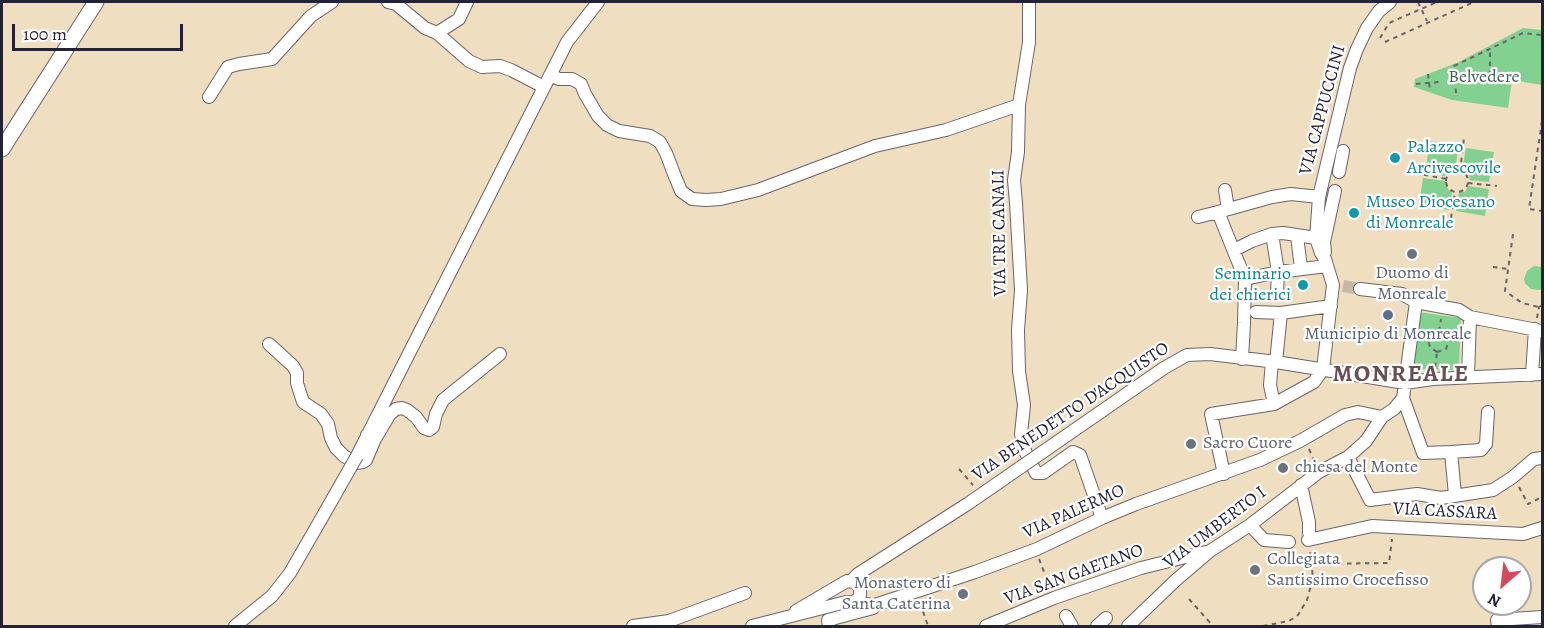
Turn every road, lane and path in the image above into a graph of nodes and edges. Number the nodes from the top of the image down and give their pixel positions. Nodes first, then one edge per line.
1 (96, 2) edge
2 (332, 2) edge
3 (393, 2) edge
4 (467, 2) edge
5 (598, 2) edge
6 (1029, 2) edge
7 (1390, 2) edge
8 (1418, 2) edge
9 (1437, 2) edge
10 (1474, 2) edge
11 (1421, 8) junction
12 (1427, 22) junction
13 (437, 33) junction
14 (1542, 35) edge
15 (1380, 38) dead end
16 (1385, 42) dead end
17 (1490, 50) junction
18 (1428, 74) dead end
19 (1455, 76) junction
20 (547, 81) junction
21 (1439, 82) dead end
22 (1429, 83) junction
23 (1416, 84) dead end
24 (1430, 90) dead end
25 (1456, 93) dead end
26 (209, 96) dead end
27 (1019, 105) junction
28 (1542, 121) edge
29 (1464, 138) dead end
30 (2, 149) edge
31 (1343, 151) dead end
32 (1536, 161) junction
33 (1542, 163) edge
34 (1460, 171) junction
35 (1339, 172) dead end
36 (1415, 173) dead end
37 (1447, 179) junction
38 (1468, 183) junction
39 (1497, 186) dead end
40 (1225, 190) dead end
41 (1335, 191) dead end
42 (1455, 192) junction
43 (1319, 197) junction
44 (1223, 211) junction
45 (1542, 211) edge
46 (1198, 217) dead end
47 (1451, 219) dead end
48 (1272, 234) junction
49 (1513, 234) dead end
50 (1297, 236) junction
51 (1316, 238) junction
52 (1234, 250) junction
53 (1326, 263) junction
54 (1493, 267) dead end
55 (1302, 268) junction
56 (1508, 269) junction
57 (1278, 272) junction
58 (1245, 279) junction
59 (1360, 289) tunnel mouth
60 (1277, 293) dead end
61 (1416, 302) junction
62 (1542, 305) edge
63 (1331, 306) junction
64 (1539, 307) junction
65 (1250, 311) junction
66 (1281, 313) junction
67 (1470, 317) junction
68 (1539, 330) edge
69 (269, 344) dead end
70 (1437, 352) junction
71 (500, 354) dead end
72 (1242, 359) junction
73 (1274, 362) junction
74 (1323, 369) junction
75 (1537, 375) edge
76 (1468, 377) junction
77 (1433, 379) junction
78 (1405, 383) junction
79 (1403, 398) junction
80 (1274, 404) junction
81 (1488, 412) dead end
82 (1382, 417) junction
83 (371, 437) junction
84 (1305, 438) junction
85 (1451, 452) junction
86 (1348, 457) junction
87 (1542, 458) edge
88 (1026, 464) junction
89 (959, 469) dead end
90 (1319, 472) junction
91 (1224, 474) junction
92 (1513, 477) junction
93 (972, 485) dead end
94 (1301, 485) junction
95 (1455, 495) junction
96 (1542, 498) edge
97 (1102, 518) junction
98 (1250, 525) junction
99 (1393, 527) junction
100 (1542, 528) edge
101 (1289, 542) dead end
102 (1210, 551) junction
103 (1038, 557) dead end
104 (846, 584) junction
105 (916, 591) junction
106 (745, 593) dead end
107 (1054, 598) junction
108 (1189, 599) dead end
109 (850, 602) junction
110 (875, 604) junction
111 (1542, 617) edge
112 (783, 619) junction
113 (1497, 623) edge
114 (668, 624) edge
115 (235, 627) edge
116 (633, 627) edge
117 (752, 627) edge
118 (830, 627) edge
119 (928, 627) edge
120 (986, 627) edge
121 (1128, 627) edge
122 (1213, 627) edge
123 (1263, 627) edge

1 - 30 main road
2 - 26 street
3 - 13 street
4 - 13 street
5 - 20 street
6 - 27 street, VIA TRE CANALI
7 - 43 street, VIA CAPPUCCINI
8 - 11 path
9 - 11 path
10 - 12 path
11 - 12 path
11 - 15 path
12 - 16 path
13 - 20 street
14 - 17 path
17 - 19 path
17 - 19 path
18 - 22 path
19 - 25 path
20 - 27 street
20 - 83 street
21 - 22 path
22 - 23 path
22 - 24 path
27 - 88 street, VIA TRE CANALI
28 - 32 path
29 - 34 path
31 - 35 street
32 - 33 path
32 - 45 path
34 - 37 path
34 - 38 path
36 - 37 path
37 - 42 path
38 - 39 path
38 - 42 path
40 - 44 street
41 - 53 street
42 - 47 path
43 - 44 street
43 - 51 street, VIA CAPPUCCINI
44 - 46 street
44 - 52 street
48 - 50 street
48 - 52 street
48 - 57 street
49 - 56 path
50 - 51 street
50 - 55 street
51 - 53 street
52 - 58 street
53 - 55 street
53 - 63 street
54 - 56 path
55 - 57 street
56 - 64 path
57 - 58 street
57 - 60 street
58 - 65 street
59 - 61 street
61 - 67 street
61 - 78 street
62 - 64 path
63 - 66 street
63 - 74 street
64 - 68 path
65 - 66 street
65 - 72 street
66 - 73 street
67 - 68 street
67 - 76 street
68 - 75 street
69 - 83 street
70 - 70 path
70 - 77 path
71 - 83 street
72 - 73 street, VIA BENEDETTO D'ACQUISTO
72 - 88 street, VIA BENEDETTO D'ACQUISTO, bridge
73 - 74 street, VIA BENEDETTO D'ACQUISTO
73 - 80 street
74 - 78 street, VIA BENEDETTO D'ACQUISTO
74 - 80 street
75 - 76 street, VIA BENEDETTO D'ACQUISTO
76 - 77 street, VIA BENEDETTO D'ACQUISTO
77 - 78 street, VIA BENEDETTO D'ACQUISTO
78 - 79 street
79 - 82 street
79 - 85 street
80 - 91 street
81 - 85 street
82 - 84 street, VIA PALERMO
82 - 86 street, VIA UMBERTO I
83 - 115 street, bridge
84 - 90 path
84 - 91 street, VIA PALERMO
85 - 95 street
86 - 90 street, VIA UMBERTO I
86 - 95 street
87 - 92 street
88 - 97 street
88 - 104 street, VIA BENEDETTO D'ACQUISTO
89 - 93 path
90 - 94 street, VIA UMBERTO I
91 - 97 street, VIA PALERMO
92 - 95 street
92 - 96 path
94 - 98 street, VIA UMBERTO I
94 - 99 street, VIA CASSARA
97 - 105 street, VIA PALERMO
98 - 101 street
98 - 102 street, VIA UMBERTO I
99 - 100 street, VIA CASSARA
99 - 123 path
102 - 107 street, VIA SAN GAETANO
102 - 121 street, VIA UMBERTO I
103 - 107 path
104 - 109 street
104 - 109 street
104 - 112 street, VIA BENEDETTO D'ACQUISTO
105 - 110 street, VIA PALERMO
105 - 119 path
106 - 114 street
107 - 120 street, VIA SAN GAETANO
108 - 122 path
109 - 110 street, VIA PALERMO
109 - 112 street
110 - 118 street
111 - 113 street
112 - 117 street
114 - 116 street

